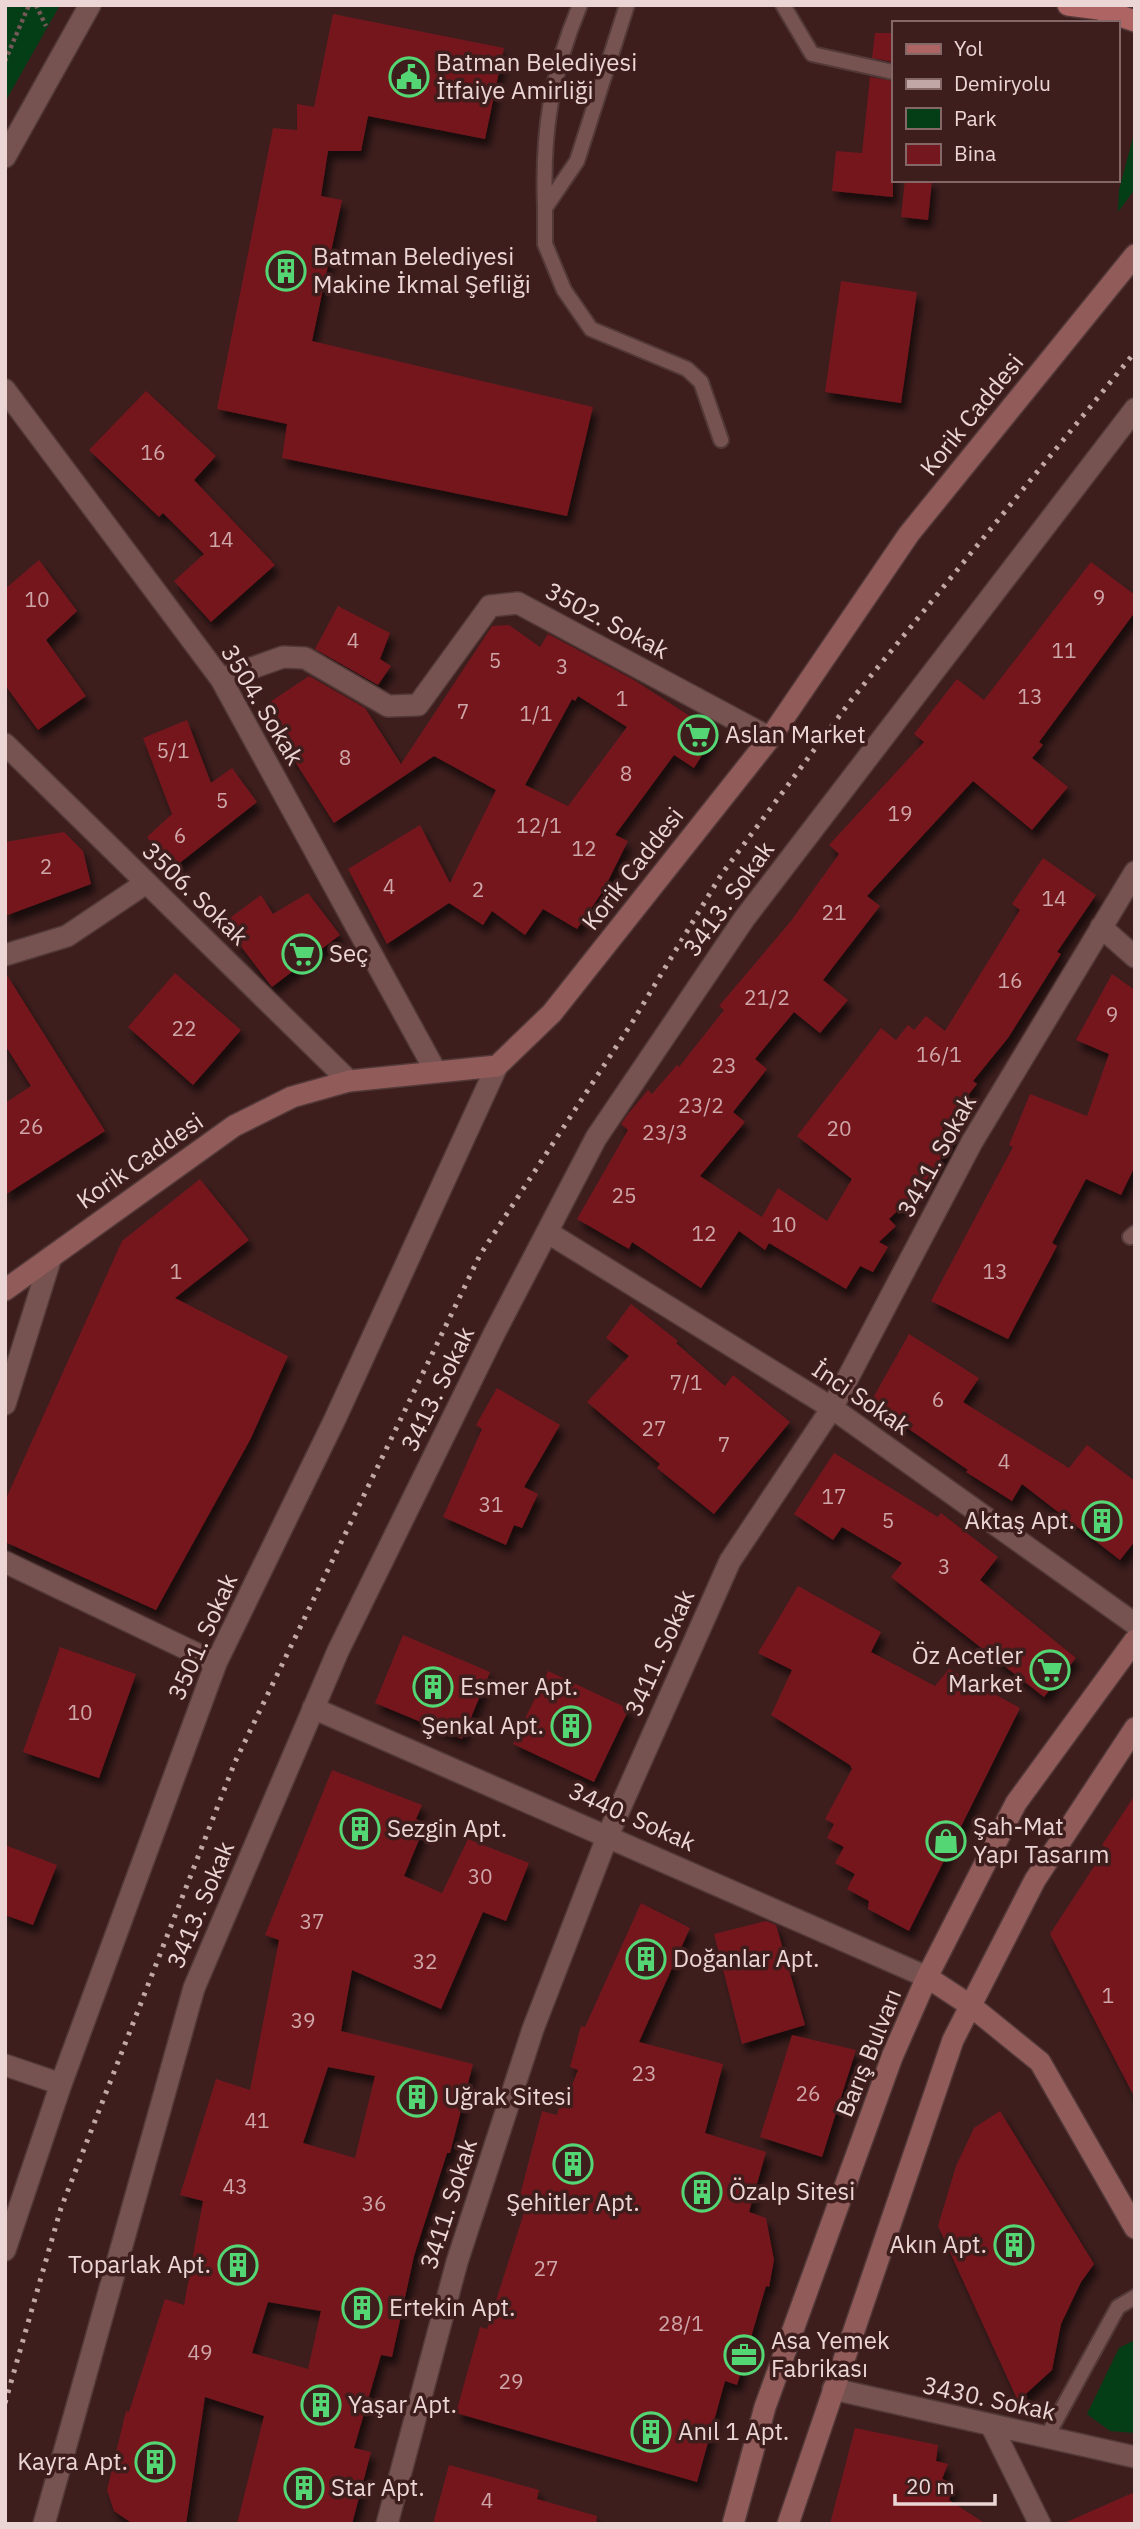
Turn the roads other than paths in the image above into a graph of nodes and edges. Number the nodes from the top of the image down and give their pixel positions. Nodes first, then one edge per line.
1 (90, 5) edge
2 (579, 5) edge
3 (626, 5) edge
4 (783, 5) edge
5 (1068, 5) edge
6 (1096, 12) edge
7 (1135, 21) edge
8 (892, 72) edge
9 (5, 157) edge
10 (545, 208) junction
11 (1135, 255) edge
12 (5, 390) edge
13 (1135, 409) edge
14 (721, 440) dead end
15 (221, 679) junction
16 (769, 738) junction
17 (5, 744) edge
18 (1135, 872) edge
19 (146, 883) junction
20 (1101, 927) junction
21 (5, 955) edge
22 (1135, 957) edge
23 (497, 1066) junction
24 (436, 1072) junction
25 (349, 1081) junction
26 (547, 1232) junction
27 (51, 1257) junction
28 (5, 1290) edge
29 (5, 1404) edge
30 (832, 1408) junction
31 (5, 1562) edge
32 (1135, 1624) edge
33 (1135, 1640) edge
34 (216, 1662) junction
35 (313, 1708) junction
36 (1135, 1728) edge
37 (608, 1835) junction
38 (927, 1977) junction
39 (971, 2006) junction
40 (5, 2065) edge
41 (61, 2084) junction
42 (1135, 2228) edge
43 (5, 2250) edge
44 (1135, 2297) edge
45 (834, 2389) junction
46 (992, 2427) junction
47 (1046, 2438) junction
48 (1135, 2457) edge
49 (44, 2524) edge
50 (387, 2524) edge
51 (733, 2524) edge
52 (788, 2524) edge
53 (1040, 2524) edge

1 - 9 street
2 - 10 lane
3 - 10 lane
4 - 8 lane
5 - 6 main road
6 - 7 main road
10 - 14 lane
11 - 16 main road, Korik Caddesi
12 - 15 street, 3504. Sokak
13 - 26 street, 3413. Sokak
15 - 16 street, 3502. Sokak
15 - 24 street, 3504. Sokak
16 - 23 main road, Korik Caddesi
17 - 19 street, 3506. Sokak
18 - 20 street, 3411. Sokak
19 - 21 street
19 - 25 street, 3506. Sokak
20 - 22 street
20 - 30 street, 3411. Sokak
23 - 24 main road, Korik Caddesi
23 - 34 street, 3501. Sokak
24 - 25 main road, Korik Caddesi
25 - 27 main road, Korik Caddesi
26 - 30 street, İnci Sokak
26 - 35 street, 3413. Sokak
27 - 28 main road, Korik Caddesi
27 - 29 street
30 - 32 street, İnci Sokak
30 - 37 street, 3411. Sokak
31 - 34 street
33 - 38 main road, Barış Bulvarı
34 - 41 street, 3501. Sokak
35 - 37 street, 3440. Sokak
35 - 49 street, 3413. Sokak
36 - 39 main road
37 - 38 street, 3440. Sokak
37 - 50 street, 3411. Sokak
38 - 39 main road
38 - 51 main road, Barış Bulvarı
39 - 42 main road
39 - 45 main road
40 - 41 street
41 - 43 street, 3501. Sokak
44 - 47 lane
45 - 46 street, 3430. Sokak
45 - 52 main road
46 - 47 street, 3430. Sokak
46 - 53 street
47 - 48 street, 3430. Sokak

